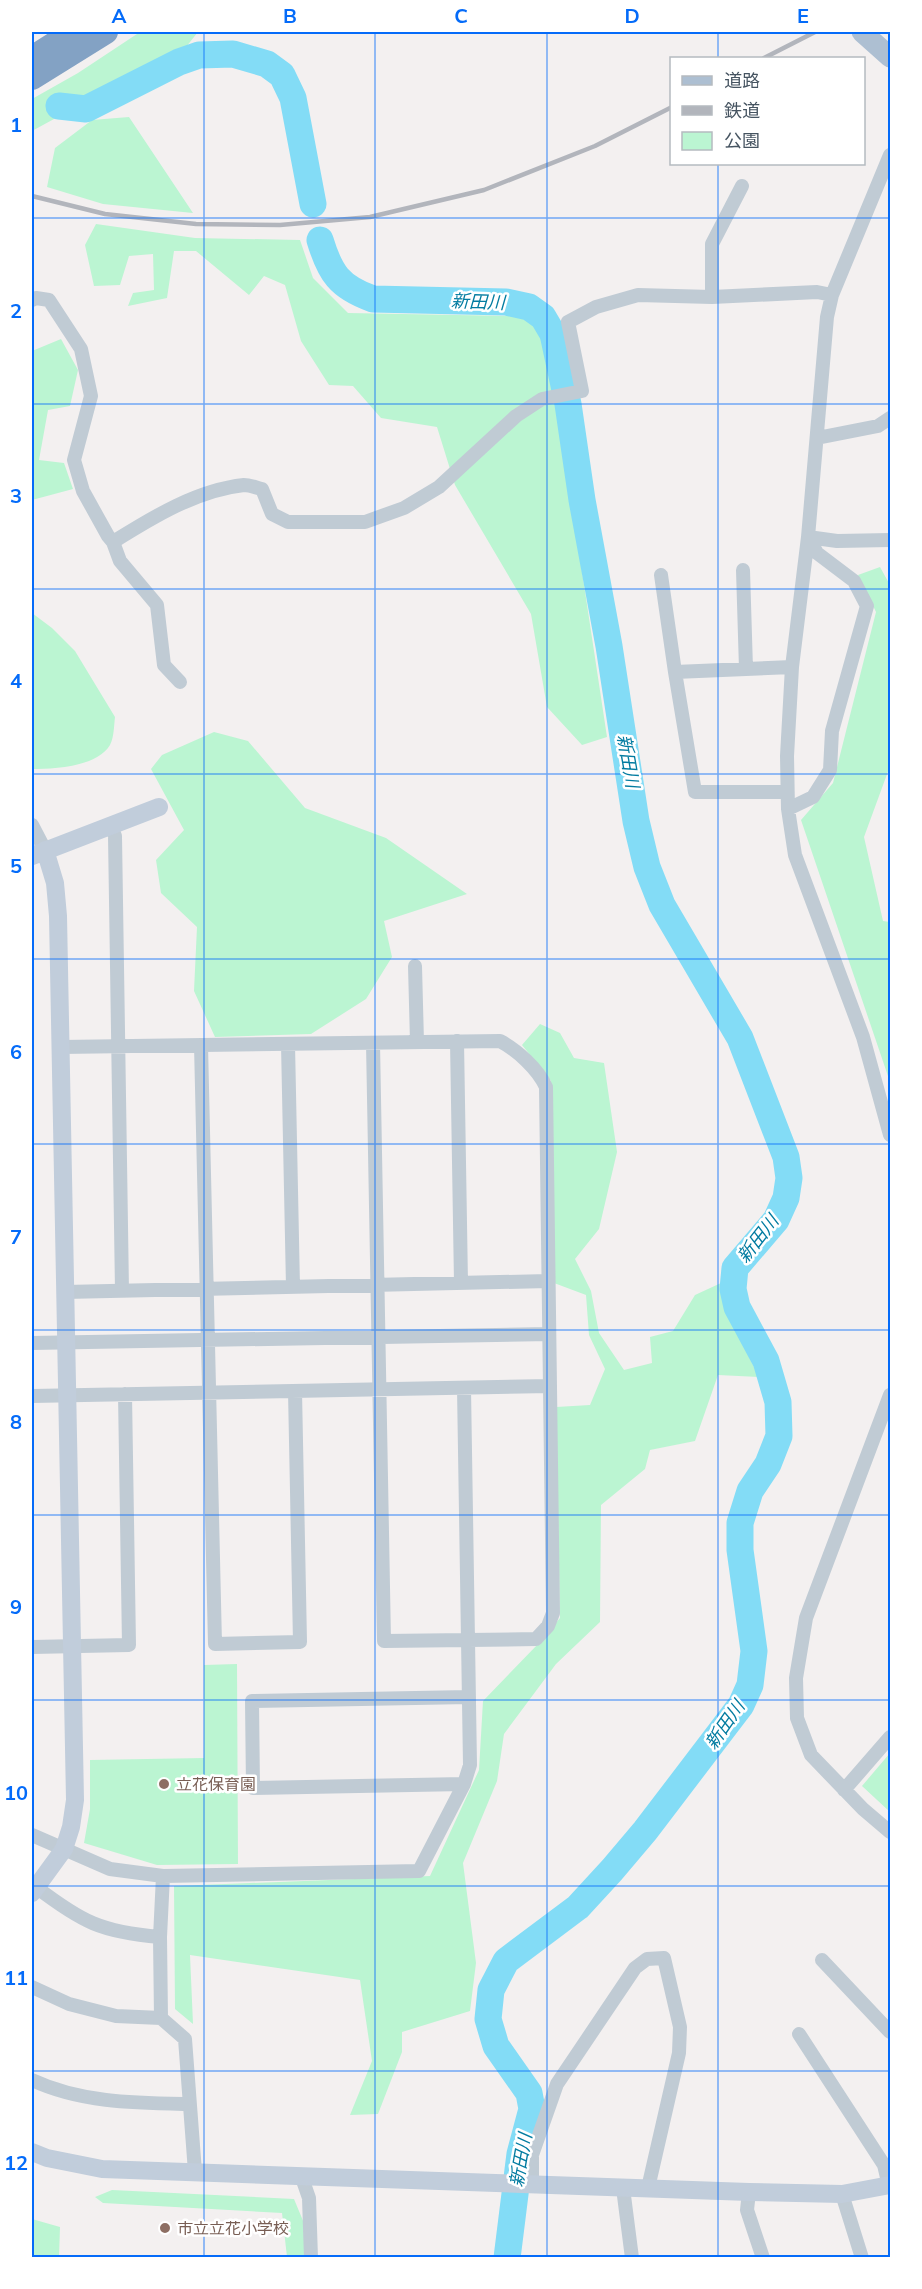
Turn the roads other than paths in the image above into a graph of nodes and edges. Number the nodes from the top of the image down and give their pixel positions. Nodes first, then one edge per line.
1 (73, 32) edge
2 (106, 32) edge
3 (862, 32) edge
4 (32, 57) edge
5 (891, 57) edge
6 (32, 78) edge
7 (891, 155) edge
8 (742, 186) dead end
9 (832, 295) junction
10 (712, 297) junction
11 (32, 300) edge
12 (891, 418) edge
13 (817, 438) junction
14 (808, 537) junction
15 (891, 540) edge
16 (113, 542) junction
17 (743, 570) dead end
18 (661, 574) dead end
19 (792, 667) junction
20 (746, 669) junction
21 (675, 672) junction
22 (180, 682) dead end
23 (787, 792) junction
24 (159, 807) dead end
25 (788, 809) junction
26 (32, 825) edge
27 (111, 825) junction
28 (38, 853) edge
29 (415, 966) dead end
30 (457, 1041) junction
31 (417, 1042) junction
32 (373, 1043) junction
33 (288, 1044) junction
34 (201, 1045) junction
35 (61, 1047) junction
36 (118, 1047) junction
37 (891, 1135) edge
38 (548, 1281) junction
39 (461, 1283) junction
40 (378, 1285) junction
41 (293, 1287) junction
42 (207, 1289) junction
43 (122, 1291) junction
44 (65, 1292) junction
45 (549, 1334) junction
46 (379, 1337) junction
47 (208, 1340) junction
48 (32, 1343) edge
49 (66, 1343) junction
50 (550, 1386) junction
51 (464, 1388) junction
52 (380, 1389) junction
53 (295, 1391) junction
54 (209, 1392) junction
55 (125, 1394) junction
56 (67, 1395) junction
57 (891, 1395) edge
58 (32, 1396) edge
59 (468, 1640) junction
60 (72, 1646) junction
61 (32, 1647) edge
62 (469, 1696) junction
63 (891, 1737) edge
64 (464, 1784) junction
65 (844, 1790) junction
66 (891, 1832) edge
67 (32, 1835) edge
68 (64, 1849) junction
69 (163, 1876) junction
70 (34, 1890) edge
71 (160, 1937) junction
72 (822, 1960) dead end
73 (32, 1987) edge
74 (161, 2018) junction
75 (891, 2032) edge
76 (799, 2034) dead end
77 (32, 2080) edge
78 (190, 2104) junction
79 (32, 2152) edge
80 (195, 2172) junction
81 (301, 2175) junction
82 (532, 2183) junction
83 (890, 2186) edge
84 (623, 2188) junction
85 (648, 2188) junction
86 (749, 2192) junction
87 (842, 2194) junction
88 (311, 2258) edge
89 (632, 2258) edge
90 (763, 2258) edge
91 (862, 2258) edge

1 - 4 highway
2 - 6 highway
3 - 5 main road
7 - 9 street
8 - 10 street
9 - 10 street
9 - 13 street
10 - 16 street
11 - 16 street
12 - 13 street
13 - 14 street
14 - 15 street
14 - 19 street
14 - 25 street
16 - 22 street
17 - 20 street
18 - 21 street
19 - 20 street
19 - 23 street
20 - 21 street
21 - 23 street
23 - 25 street
24 - 27 street
25 - 37 street
26 - 28 street
27 - 28 street
27 - 36 street
28 - 35 street
29 - 31 street
30 - 31 street
30 - 38 street
30 - 39 street
31 - 32 street
32 - 33 street
32 - 40 street
33 - 34 street
33 - 41 street
34 - 36 street
34 - 42 street
35 - 36 street
35 - 44 street
36 - 43 street
38 - 39 street
38 - 45 street
39 - 40 street
40 - 41 street
40 - 46 street
41 - 42 street
42 - 43 street
42 - 47 street
43 - 44 street
44 - 49 street
45 - 46 street
45 - 50 street
46 - 47 street
46 - 52 street
47 - 49 street
47 - 54 street
48 - 49 street
49 - 56 street
50 - 51 street
50 - 59 street
51 - 52 street
51 - 59 street
52 - 53 street
52 - 59 street
53 - 54 street
53 - 54 street
54 - 55 street
55 - 56 street
55 - 60 street
56 - 58 street
56 - 60 street
57 - 65 street
59 - 62 street
60 - 61 street
60 - 68 street
62 - 64 street
62 - 64 street
63 - 65 street
64 - 69 street
65 - 66 street
67 - 68 street
68 - 69 street
68 - 70 street
69 - 71 street
70 - 71 street
71 - 74 street
72 - 75 street
73 - 74 street
74 - 78 street
76 - 83 street
77 - 78 street
78 - 80 street
79 - 80 street
80 - 81 street
81 - 82 street
81 - 88 street
82 - 84 street
82 - 85 street
83 - 87 street
84 - 85 street
84 - 89 street
85 - 86 street
86 - 87 street
86 - 90 street
87 - 91 street

